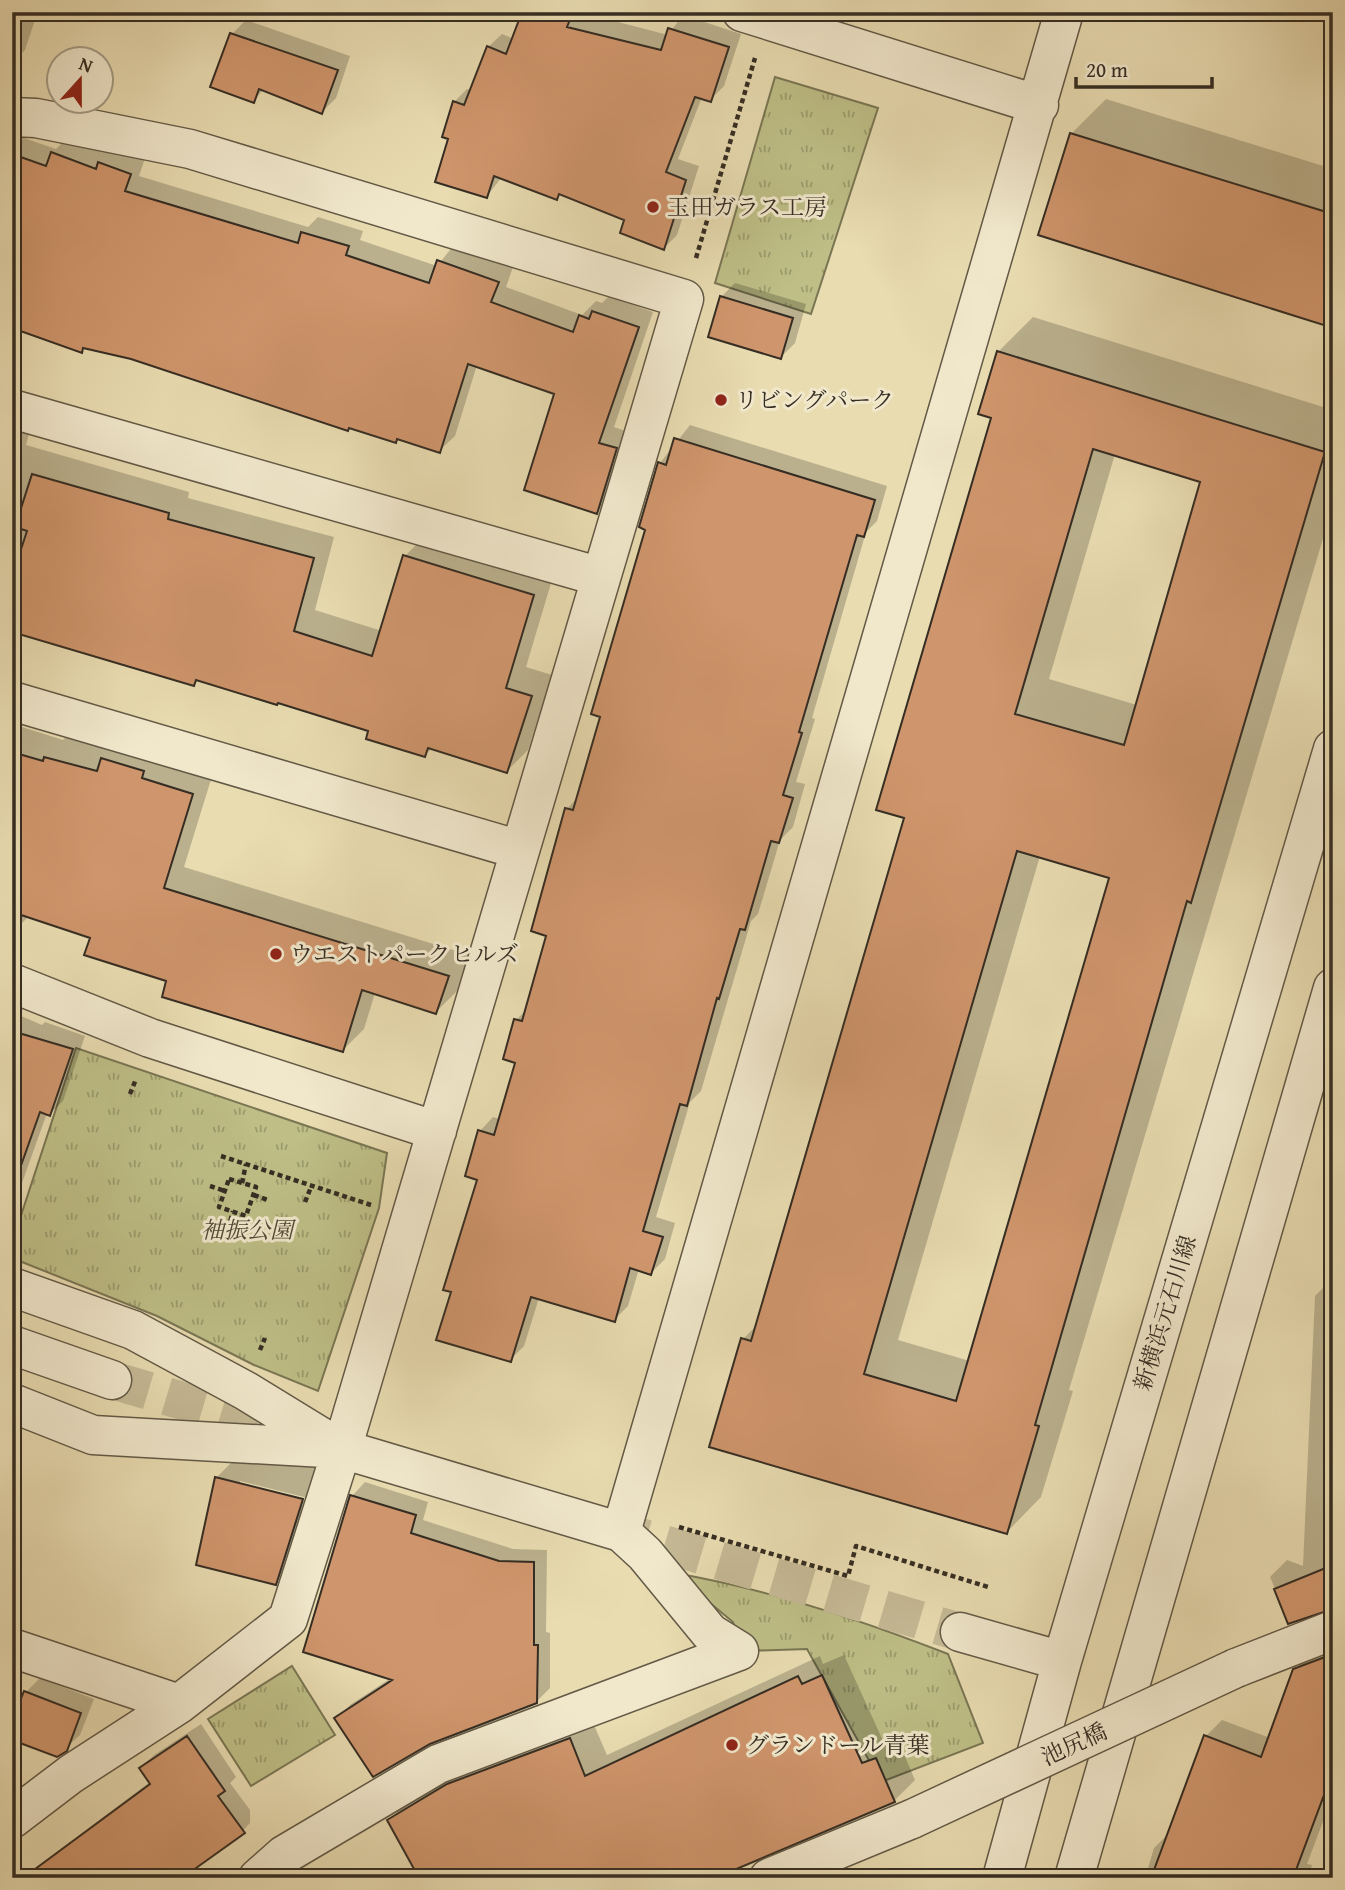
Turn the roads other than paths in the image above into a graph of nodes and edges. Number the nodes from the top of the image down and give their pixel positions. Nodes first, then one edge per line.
1 (742, 12) edge
2 (1064, 12) edge
3 (1039, 105) junction
4 (12, 117) edge
5 (12, 410) edge
6 (601, 577) junction
7 (12, 701) edge
8 (1333, 749) edge
9 (520, 850) junction
10 (12, 982) edge
11 (1333, 988) edge
12 (437, 1131) junction
13 (12, 1287) edge
14 (12, 1345) edge
15 (111, 1380) tunnel mouth
16 (12, 1404) edge
17 (342, 1449) junction
18 (624, 1522) junction
19 (1333, 1630) edge
20 (960, 1632) tunnel mouth
21 (12, 1648) edge
22 (1062, 1661) junction
23 (179, 1704) junction
24 (12, 1819) edge
25 (258, 1878) edge
26 (769, 1878) edge
27 (1002, 1878) edge
28 (1074, 1878) edge

1 - 3 street
2 - 3 street
3 - 18 street
4 - 6 street
5 - 6 street
6 - 9 street
7 - 9 street
8 - 22 street, 新横浜元石川線
9 - 12 street
10 - 12 street
11 - 28 street
12 - 17 street
13 - 17 street
14 - 15 street
16 - 17 street
17 - 18 street
17 - 23 street
18 - 25 street
19 - 26 street, 池尻橋, bridge
20 - 22 street
21 - 23 street
22 - 27 street, 新横浜元石川線
23 - 24 street

